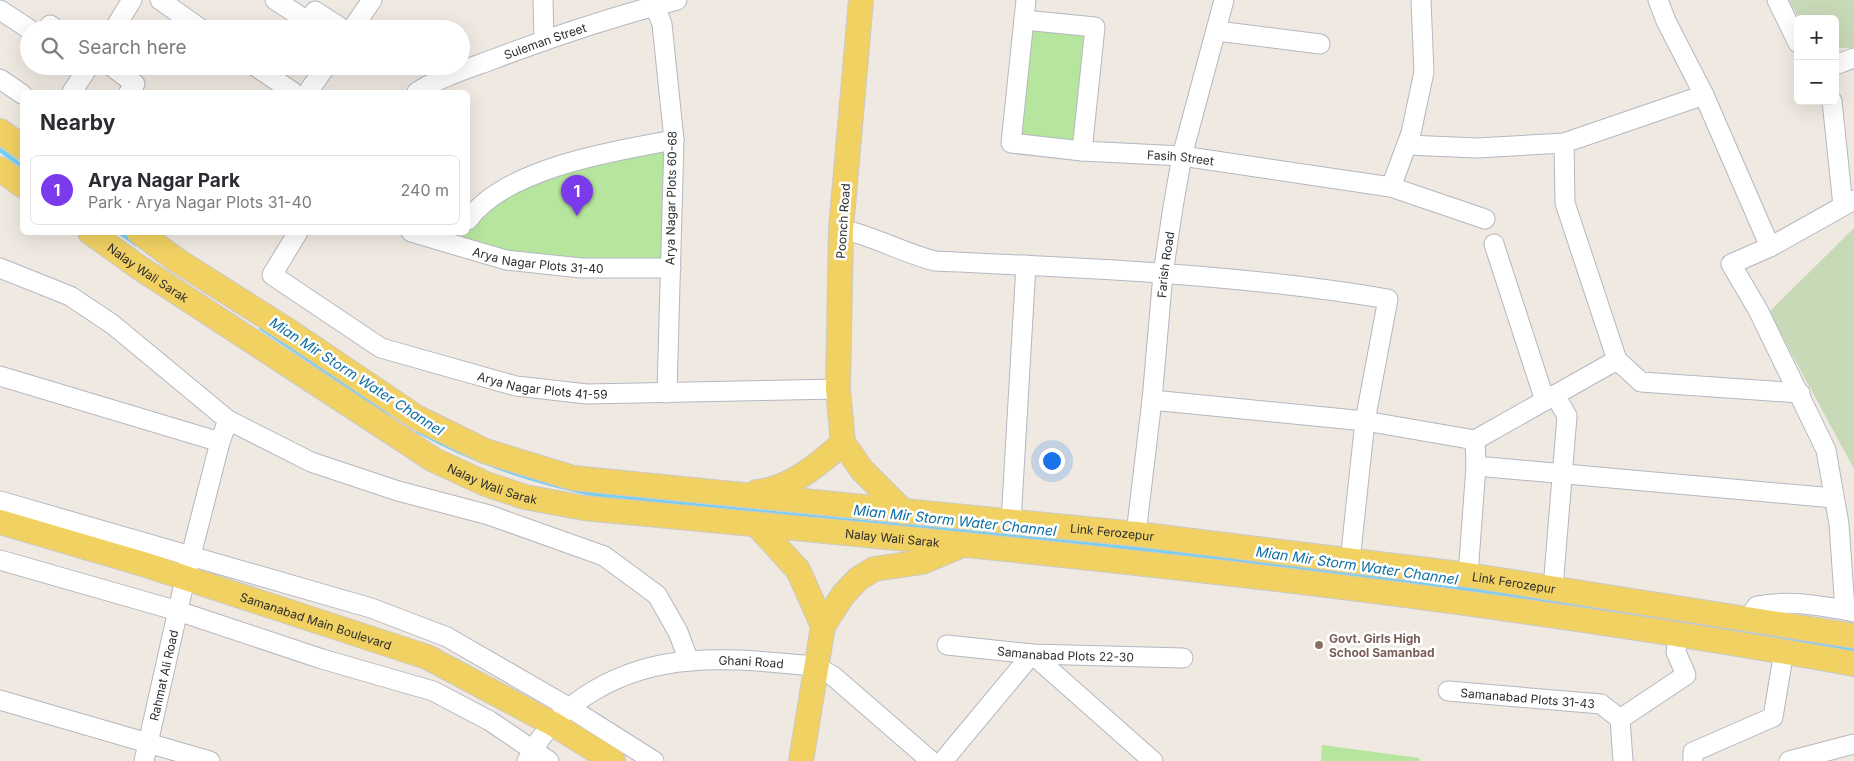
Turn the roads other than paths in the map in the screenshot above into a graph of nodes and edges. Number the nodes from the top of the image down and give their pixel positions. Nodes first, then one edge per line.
1 (132, 0) edge
2 (160, 0) edge
3 (275, 0) edge
4 (372, 0) edge
5 (543, 0) edge
6 (677, 0) edge
7 (861, 0) edge
8 (1026, 0) edge
9 (1224, 0) edge
10 (1421, 0) edge
11 (1658, 0) edge
12 (1777, 0) edge
13 (655, 6) junction
14 (0, 10) edge
15 (120, 20) edge
16 (189, 20) edge
17 (306, 20) edge
18 (310, 20) edge
19 (329, 20) edge
20 (358, 20) edge
21 (1024, 20) junction
22 (20, 23) edge
23 (1217, 31) junction
24 (1794, 35) edge
25 (544, 41) junction
26 (1320, 44) dead end
27 (1854, 58) edge
28 (1839, 64) edge
29 (470, 68) edge
30 (83, 75) edge
31 (123, 75) edge
32 (268, 75) edge
33 (320, 75) edge
34 (451, 75) edge
35 (0, 79) edge
36 (73, 90) edge
37 (131, 90) edge
38 (290, 90) edge
39 (309, 90) edge
40 (419, 90) edge
41 (20, 93) edge
42 (1704, 95) junction
43 (1833, 105) edge
44 (0, 131) edge
45 (674, 140) junction
46 (1564, 143) junction
47 (1407, 145) junction
48 (20, 146) edge
49 (1082, 151) junction
50 (1182, 156) junction
51 (0, 169) edge
52 (20, 184) edge
53 (1392, 187) junction
54 (1848, 203) edge
55 (470, 218) edge
56 (1485, 219) dead end
57 (841, 229) junction
58 (94, 235) edge
59 (296, 235) edge
60 (430, 235) edge
61 (146, 238) edge
62 (456, 239) edge
63 (1494, 244) dead end
64 (1770, 247) junction
65 (1026, 265) junction
66 (137, 266) junction
67 (0, 268) edge
68 (670, 268) junction
69 (1163, 274) junction
70 (1617, 360) junction
71 (0, 376) edge
72 (838, 389) junction
73 (667, 393) junction
74 (1800, 393) junction
75 (1550, 398) junction
76 (1152, 400) junction
77 (228, 420) junction
78 (1365, 421) junction
79 (1475, 440) junction
80 (220, 442) junction
81 (843, 442) junction
82 (1476, 466) junction
83 (1561, 474) junction
84 (739, 493) junction
85 (1834, 498) junction
86 (0, 501) edge
87 (904, 512) junction
88 (0, 522) edge
89 (1011, 522) junction
90 (756, 524) junction
91 (1136, 534) junction
92 (0, 538) edge
93 (964, 545) junction
94 (0, 560) edge
95 (1350, 561) junction
96 (1460, 574) junction
97 (184, 584) junction
98 (1553, 588) junction
99 (1446, 599) junction
100 (1850, 611) edge
101 (1748, 618) junction
102 (822, 626) junction
103 (1678, 635) junction
104 (1854, 636) edge
105 (947, 645) dead end
106 (1784, 651) junction
107 (1032, 654) junction
108 (1183, 658) dead end
109 (689, 661) junction
110 (1854, 664) edge
111 (816, 666) junction
112 (1448, 691) dead end
113 (0, 700) edge
114 (1620, 719) junction
115 (546, 735) edge
116 (1854, 744) edge
117 (145, 752) edge
118 (210, 761) edge
119 (549, 761) edge
120 (588, 761) edge
121 (613, 761) edge
122 (654, 761) edge
123 (801, 761) edge
124 (931, 761) edge
125 (943, 761) edge
126 (1153, 761) edge
127 (1623, 761) edge
128 (1693, 761) edge
129 (1789, 761) edge

1 - 15 street
2 - 16 street
3 - 17 street
4 - 20 street
5 - 25 street
6 - 13 street, Suleman Street
7 - 57 main road, Poonch Road
8 - 21 street, Fasih Street
9 - 23 street, Farish Road
10 - 47 street
11 - 42 street
12 - 24 street
13 - 25 street, Suleman Street
13 - 45 street, Arya Nagar Plots 60-68
14 - 22 street
18 - 19 street
21 - 49 street, Fasih Street
21 - 49 street
23 - 26 street
23 - 50 street, Farish Road
25 - 29 street, Suleman Street
27 - 28 street
30 - 36 street
31 - 37 street
32 - 38 street
33 - 39 street
34 - 40 street, Suleman Street
35 - 41 street
42 - 46 street
42 - 64 street
43 - 54 street
44 - 48 main road
45 - 55 street
45 - 68 street, Arya Nagar Plots 60-68
46 - 47 street
46 - 70 street
47 - 53 street
49 - 50 street, Fasih Street
50 - 53 street, Fasih Street
50 - 69 street, Farish Road
51 - 52 main road
53 - 56 street, Fasih Street
54 - 64 street
57 - 65 street
57 - 72 main road, Poonch Road
58 - 66 main road, Nalay Wali Sarak
59 - 73 street, Arya Nagar Plots 41-59
60 - 62 street, Arya Nagar Plots 31-40
61 - 66 main road
61 - 84 main road, Nalay Wali Sarak
62 - 68 street, Arya Nagar Plots 31-40
63 - 75 street
64 - 74 street
65 - 69 street
65 - 89 street
66 - 90 main road, Nalay Wali Sarak
67 - 77 street
68 - 73 street, Arya Nagar Plots 60-68
69 - 76 street, Farish Road
69 - 78 street
70 - 74 street
70 - 75 street
71 - 80 street
72 - 73 street, Arya Nagar Plots 41-59
72 - 81 main road, Poonch Road
74 - 85 street
75 - 79 street
75 - 83 street
76 - 78 street
76 - 91 street, Farish Road
77 - 80 street, Rahmat Ali Road
77 - 109 street
78 - 79 street
78 - 95 street
79 - 82 street
80 - 97 street, Rahmat Ali Road
81 - 84 main road
81 - 87 main road, Poonch Road
82 - 83 street
82 - 96 street
83 - 85 street
83 - 98 street
84 - 87 main road, Nalay Wali Sarak
85 - 100 street
86 - 97 street
87 - 89 main road, Link Ferozepur
88 - 97 main road, Samanabad Main Boulevard
89 - 91 main road, Link Ferozepur
90 - 93 main road, Nalay Wali Sarak
90 - 102 main road
91 - 95 main road, Link Ferozepur
92 - 97 main road, Samanabad Main Boulevard
93 - 99 main road
93 - 102 main road
94 - 97 street
95 - 96 main road, Link Ferozepur
96 - 98 main road, Link Ferozepur
96 - 99 main road
97 - 115 main road, Samanabad Main Boulevard
97 - 115 street
97 - 117 street, Rahmat Ali Road
98 - 101 main road, Link Ferozepur
99 - 103 main road
100 - 101 street
101 - 104 main road, Link Ferozepur
102 - 111 main road
103 - 106 main road
103 - 114 street
105 - 107 street, Samanabad Plots 22-30
106 - 110 main road
106 - 128 street
107 - 108 street, Samanabad Plots 22-30
107 - 125 street
107 - 126 street
109 - 111 street, Ghani Road
109 - 115 street, Ghani Road
111 - 123 main road
111 - 124 street
112 - 114 street, Samanabad Plots 31-43
113 - 117 street
114 - 127 street
115 - 119 street
115 - 120 main road, Samanabad Main Boulevard
115 - 121 main road, Samanabad Main Boulevard
115 - 122 street
116 - 129 street
117 - 118 street

